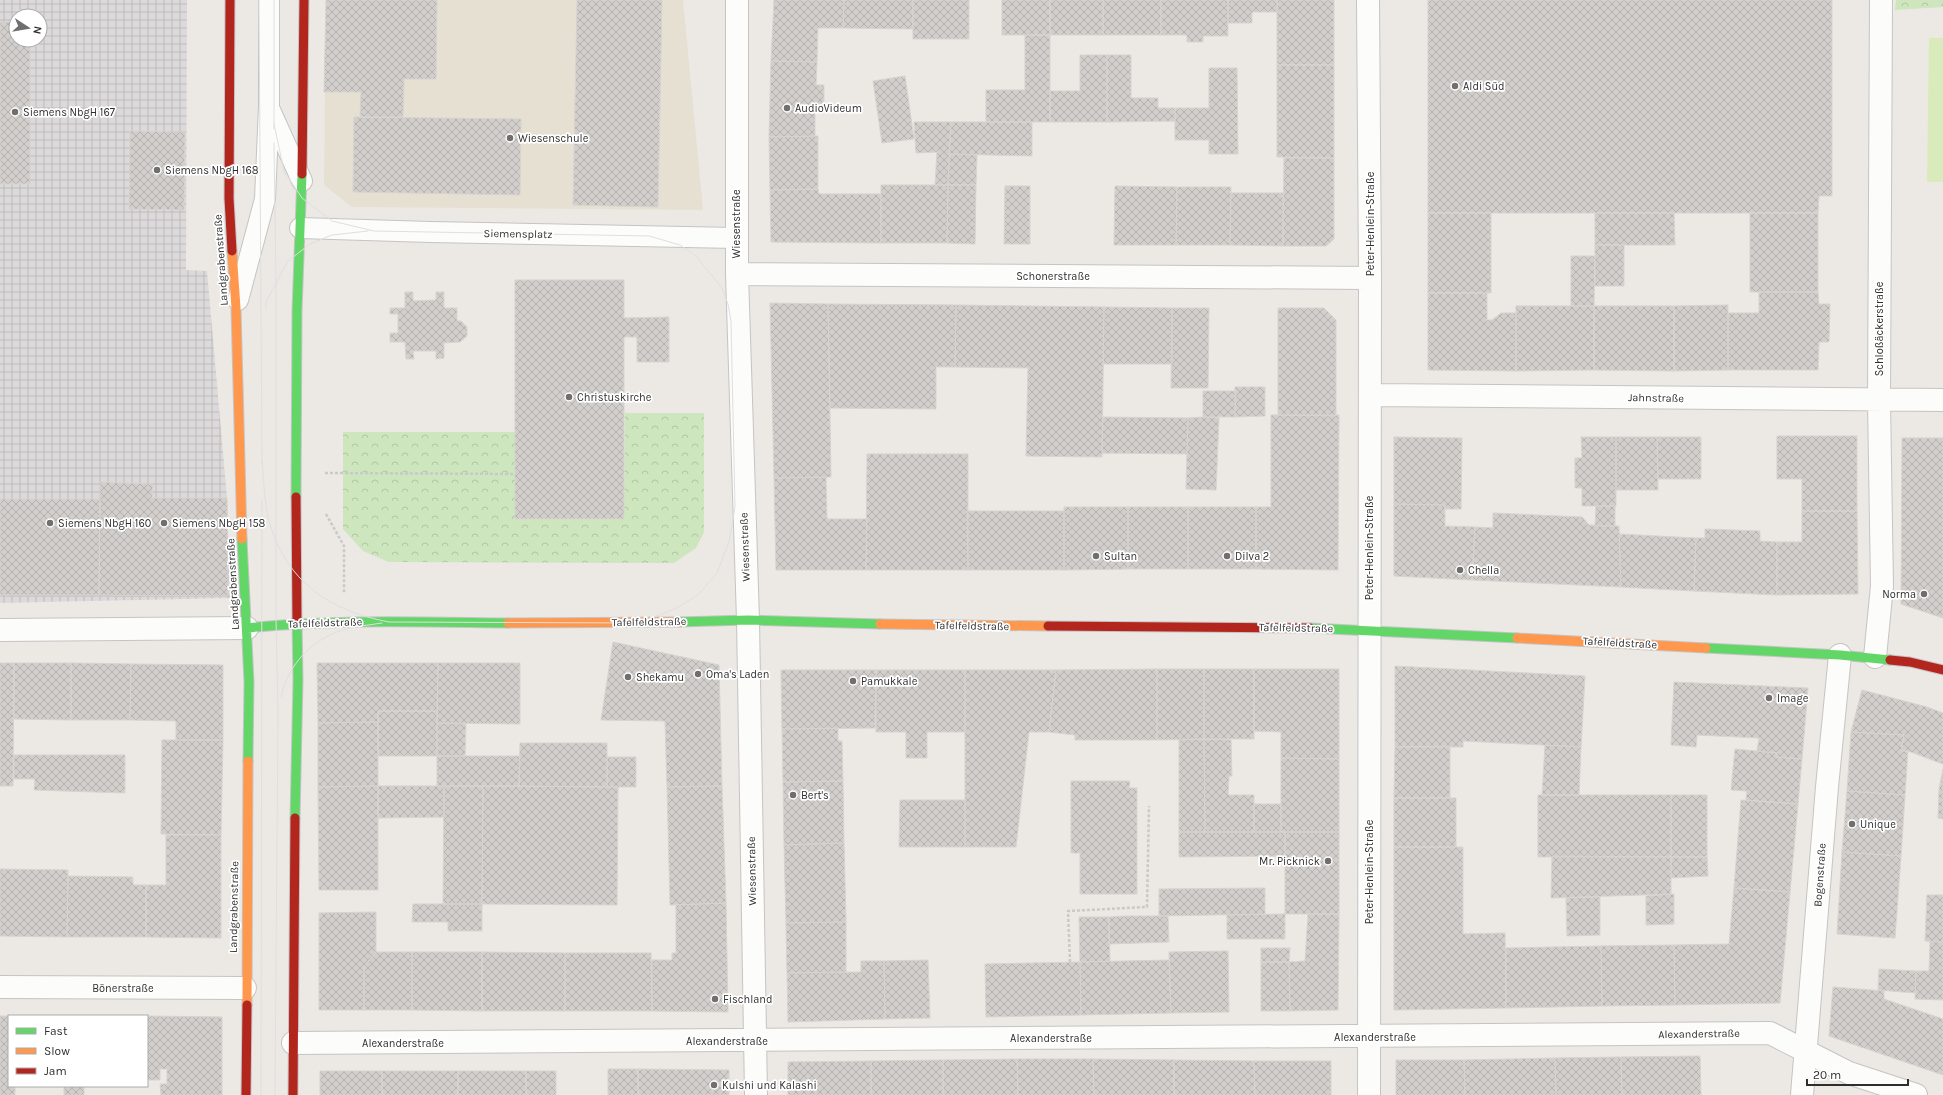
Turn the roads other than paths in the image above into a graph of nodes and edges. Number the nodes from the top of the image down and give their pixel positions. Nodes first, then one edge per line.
1 (230, 0) edge
2 (269, 0) edge
3 (304, 0) edge
4 (736, 0) edge
5 (1368, 0) edge
6 (1881, 0) edge
7 (269, 106) junction
8 (302, 182) junction
9 (300, 228) junction
10 (736, 238) junction
11 (737, 274) junction
12 (1370, 278) junction
13 (236, 308) junction
14 (1370, 395) junction
15 (1879, 400) junction
16 (1943, 400) edge
17 (748, 620) junction
18 (298, 623) junction
19 (246, 628) junction
20 (0, 630) edge
21 (1368, 630) junction
22 (1840, 655) junction
23 (1875, 657) junction
24 (1943, 670) edge
25 (0, 987) edge
26 (245, 988) junction
27 (1370, 1037) junction
28 (756, 1041) junction
29 (293, 1043) junction
30 (1806, 1050) junction
31 (246, 1095) edge
32 (293, 1095) edge
33 (756, 1095) edge
34 (1369, 1095) edge
35 (1802, 1095) edge
36 (1916, 1095) edge

1 - 13 main road, Landgrabenstraße
2 - 7 lane
3 - 8 main road
4 - 10 street, Wiesenstraße
5 - 12 street, Peter-Henlein-Straße
6 - 15 street, Schloßäckerstraße
7 - 8 lane
7 - 13 lane
8 - 9 main road
9 - 10 lane, Siemensplatz
9 - 18 main road
10 - 11 street, Wiesenstraße
11 - 12 street, Schonerstraße
11 - 17 street, Wiesenstraße
12 - 14 street, Peter-Henlein-Straße
13 - 19 main road, Landgrabenstraße
14 - 15 street, Jahnstraße
14 - 21 street, Peter-Henlein-Straße
15 - 16 street, Jahnstraße
15 - 23 street, Schloßäckerstraße
17 - 18 main road, Tafelfeldstraße
17 - 21 main road, Tafelfeldstraße
17 - 28 street, Wiesenstraße
18 - 19 main road, Tafelfeldstraße
18 - 29 main road
19 - 20 street, Tafelfeldstraße
19 - 26 main road, Landgrabenstraße
21 - 22 main road, Tafelfeldstraße
21 - 27 street, Peter-Henlein-Straße
22 - 23 main road, Tafelfeldstraße
22 - 30 street, Bogenstraße
23 - 24 main road, Tafelfeldstraße
25 - 26 street, Bönerstraße
26 - 31 main road, Landgrabenstraße
27 - 28 street, Alexanderstraße
27 - 30 street, Alexanderstraße
27 - 34 street, Peter-Henlein-Straße
28 - 29 street, Alexanderstraße
28 - 33 street, Wiesenstraße
29 - 32 main road
30 - 35 street, Bogenstraße
30 - 36 street, Alexanderstraße

